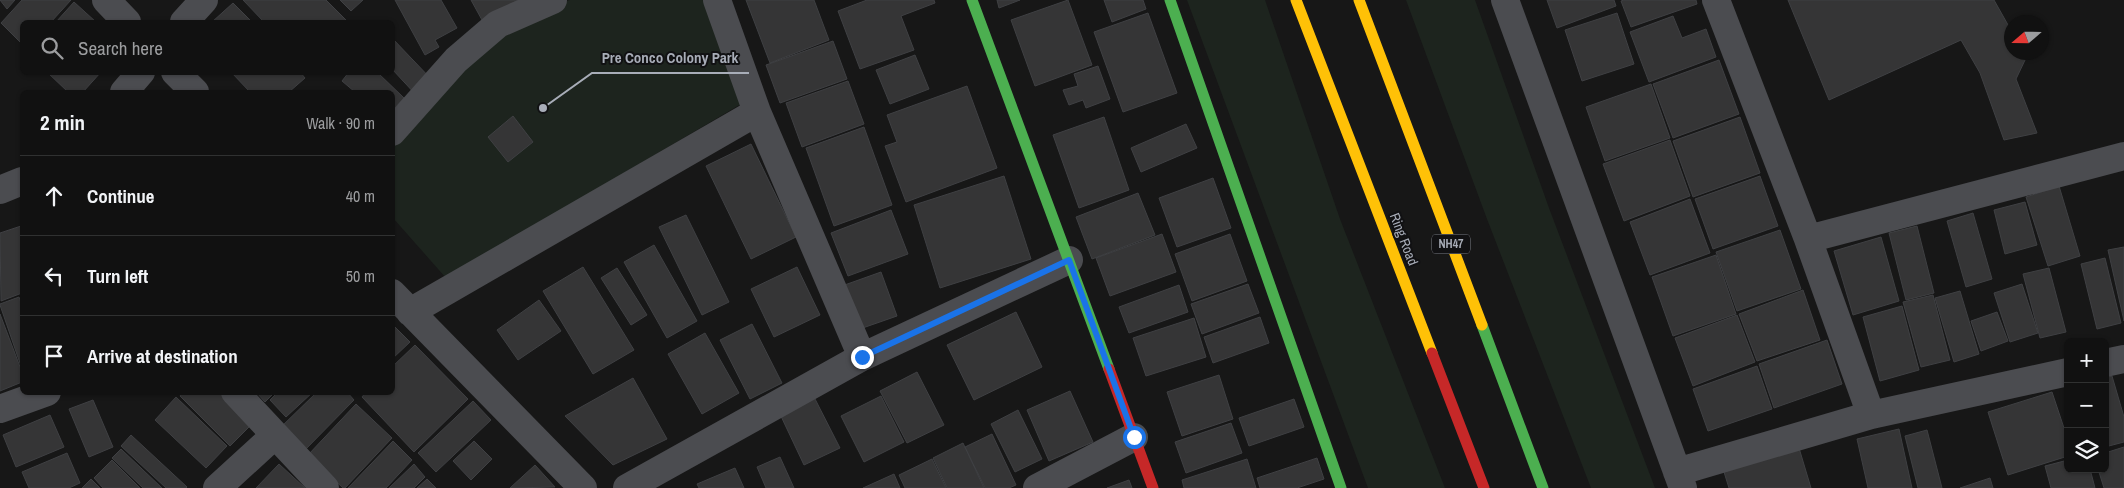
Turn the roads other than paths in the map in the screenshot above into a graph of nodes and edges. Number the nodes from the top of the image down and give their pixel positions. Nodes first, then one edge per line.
1 (106, 0) edge
2 (204, 0) edge
3 (716, 0) edge
4 (972, 0) edge
5 (1170, 0) edge
6 (1296, 0) edge
7 (1359, 0) edge
8 (1505, 0) edge
9 (1716, 0) edge
10 (542, 2) edge
11 (125, 20) edge
12 (186, 20) edge
13 (138, 75) edge
14 (178, 75) edge
15 (126, 90) edge
16 (194, 90) edge
17 (757, 112) junction
18 (395, 129) edge
19 (2124, 156) edge
20 (20, 182) edge
21 (0, 190) edge
22 (1808, 239) junction
23 (1069, 260) junction
24 (401, 303) edge
25 (862, 357) junction
26 (2124, 359) edge
27 (2109, 362) edge
28 (2064, 373) edge
29 (39, 395) edge
30 (238, 395) edge
31 (0, 409) edge
32 (1871, 415) junction
33 (275, 435) junction
34 (1134, 437) junction
35 (1680, 480) edge
36 (217, 488) edge
37 (325, 488) edge
38 (583, 488) edge
39 (628, 488) edge
40 (1037, 488) edge
41 (1153, 488) edge
42 (1341, 488) edge
43 (1484, 488) edge
44 (1543, 488) edge

1 - 11 street
2 - 12 street
3 - 17 street
4 - 23 main road
5 - 42 main road
6 - 43 main road, Ring Road
7 - 44 main road, NH47
8 - 35 street
9 - 22 street
10 - 18 street
13 - 15 street
14 - 16 street
17 - 24 street
17 - 25 street
19 - 22 street
20 - 21 street
22 - 32 street
23 - 25 street
23 - 34 main road
24 - 38 street
25 - 39 street
26 - 27 street
28 - 32 street
29 - 31 street
30 - 33 street
32 - 35 street
33 - 36 street
33 - 37 street
34 - 40 street
34 - 41 main road

